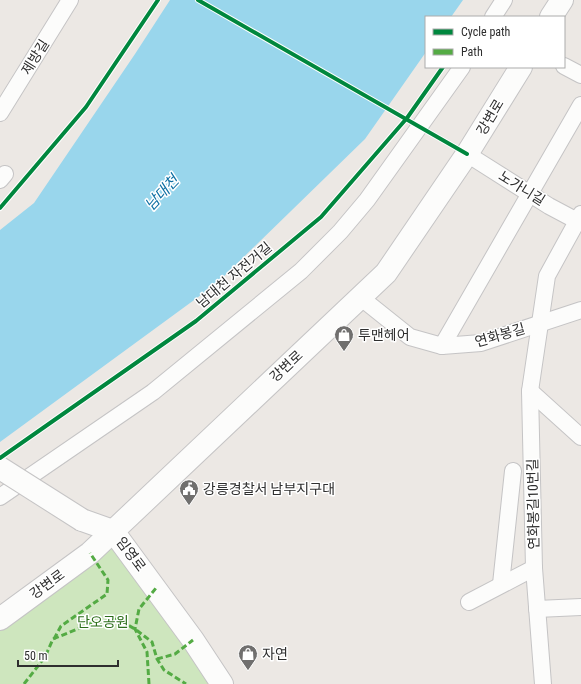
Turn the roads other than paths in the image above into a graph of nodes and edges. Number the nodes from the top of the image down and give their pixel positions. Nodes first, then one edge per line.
1 (70, 0) edge
2 (504, 0) edge
3 (562, 0) edge
4 (494, 16) edge
5 (553, 16) edge
6 (565, 67) edge
7 (461, 68) edge
8 (519, 68) edge
9 (581, 75) edge
10 (581, 105) edge
11 (0, 113) edge
12 (467, 154) junction
13 (531, 194) junction
14 (580, 219) edge
15 (360, 297) junction
16 (581, 310) edge
17 (539, 324) junction
18 (442, 346) junction
19 (530, 392) junction
20 (581, 437) edge
21 (0, 468) edge
22 (513, 471) dead end
23 (0, 497) edge
24 (113, 531) junction
25 (534, 568) junction
26 (501, 584) junction
27 (469, 602) dead end
28 (581, 607) edge
29 (537, 609) junction
30 (0, 619) edge
31 (222, 684) edge
32 (543, 684) edge

1 - 11 street, 제방길
2 - 4 street
3 - 5 street
6 - 9 street
7 - 23 street
8 - 12 street, 강변로
10 - 13 street
12 - 13 street, 노가니길
12 - 15 street, 강변로
13 - 14 street, 노가니길
13 - 18 street
14 - 17 street, 노가니길
15 - 18 street, 연화봉길
15 - 24 street, 강변로
16 - 17 street, 연화봉길
17 - 18 street, 연화봉길
17 - 19 street, 연화봉길10번길
19 - 20 street
19 - 25 street, 연화봉길10번길
21 - 24 street, 임영로, bridge
22 - 26 street
24 - 30 street, 강변로
24 - 31 street, 임영로
25 - 26 street
25 - 29 street, 연화봉길10번길
26 - 27 street
28 - 29 street
29 - 32 street, 연화봉길10번길

